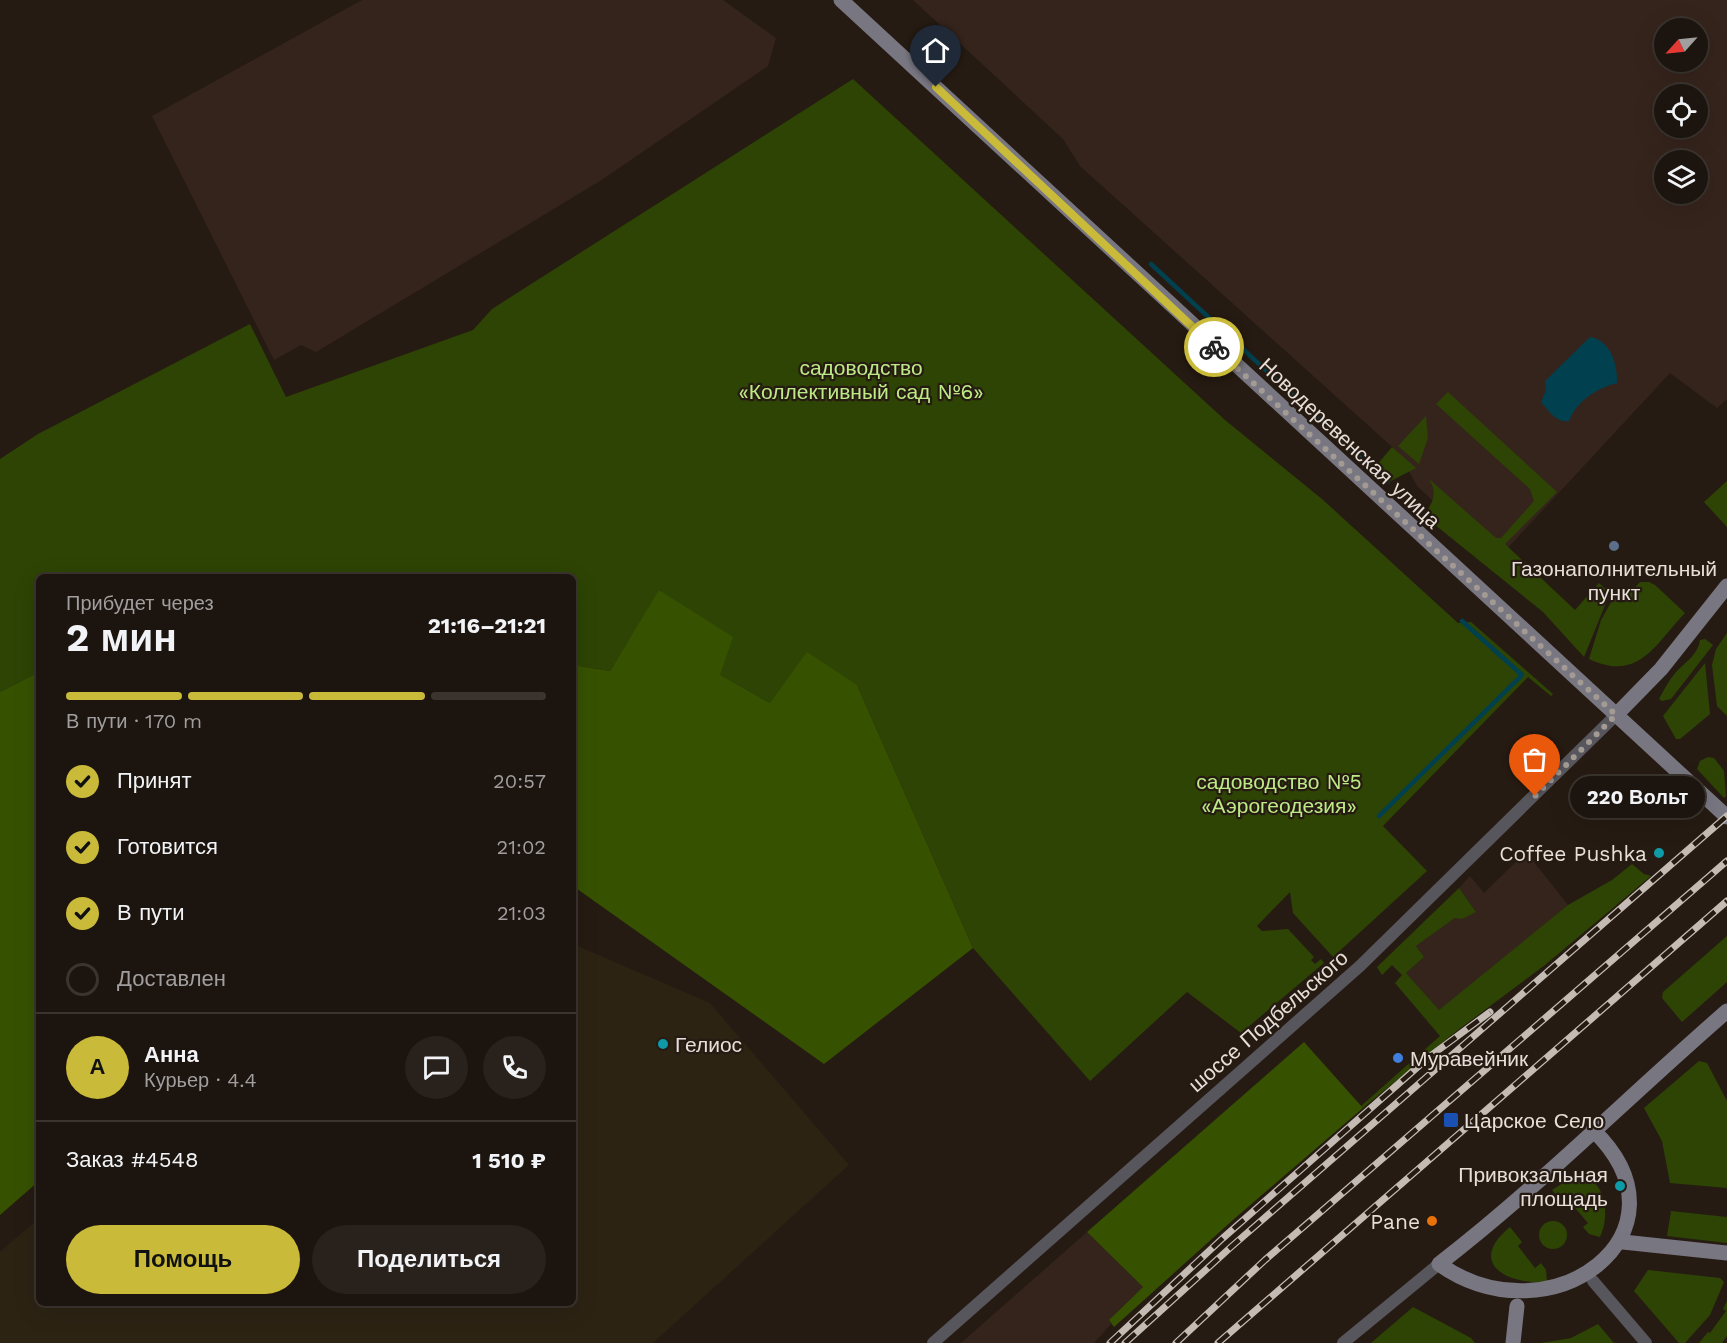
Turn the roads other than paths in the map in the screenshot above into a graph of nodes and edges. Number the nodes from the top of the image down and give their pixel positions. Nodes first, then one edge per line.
1 (841, 0) edge
2 (1727, 586) edge
3 (1616, 715) junction
4 (1727, 817) edge
5 (1724, 1019) edge
6 (1593, 1130) junction
7 (1623, 1242) junction
8 (1727, 1253) edge
9 (1439, 1264) junction
10 (1593, 1281) junction
11 (1563, 1300) dead end
12 (933, 1343) edge
13 (1343, 1343) edge
14 (1513, 1343) edge
15 (1646, 1343) edge

1 - 3 main road, Новодеревенская улица
2 - 3 main road
3 - 4 main road, Новодеревенская улица
3 - 12 street, шоссе Подбельского
5 - 6 main road
6 - 7 main road
6 - 9 main road
7 - 8 main road
7 - 10 main road
9 - 13 street
9 - 14 main road
10 - 11 main road
10 - 15 street

